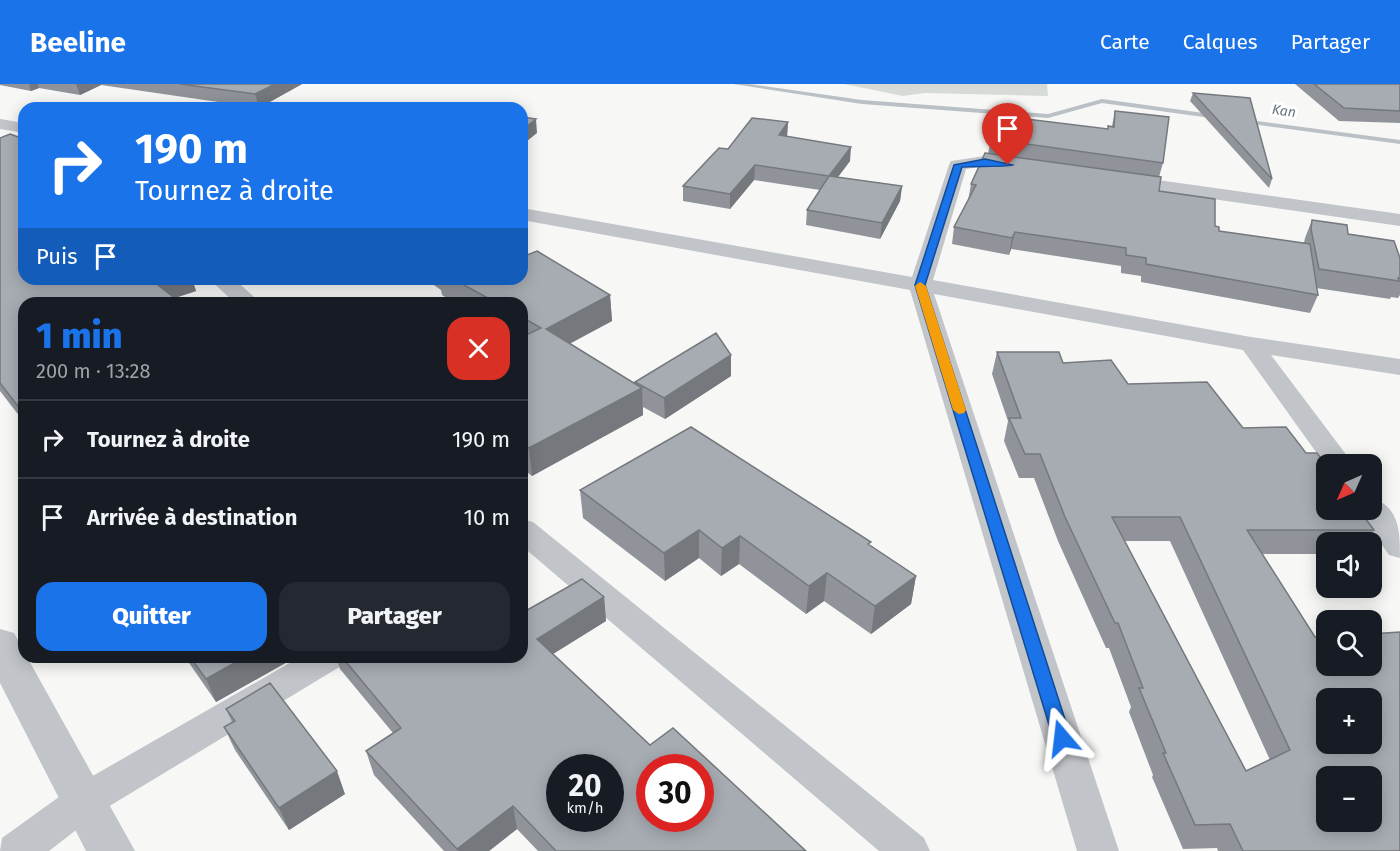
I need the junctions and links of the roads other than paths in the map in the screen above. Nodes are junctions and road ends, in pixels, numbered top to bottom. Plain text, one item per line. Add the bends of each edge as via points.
1 (0, 124) edge
2 (18, 127) edge
3 (1043, 170) edge
4 (1102, 178) edge
5 (528, 215) edge
6 (1400, 220) edge
7 (227, 285) edge
8 (920, 285) junction
9 (242, 297) edge
10 (1251, 345) junction
11 (1400, 367) edge
12 (1332, 454) edge
13 (1380, 520) edge
14 (528, 539) edge
15 (1400, 547) edge
16 (0, 644) edge
17 (320, 663) edge
18 (84, 801) junction
19 (17, 851) edge
20 (111, 851) edge
21 (909, 851) edge
22 (1098, 851) edge

1 - 2 street
3 - 8 street via 985,161 958,165
4 - 6 street
5 - 8 street
7 - 9 street
8 - 10 street
8 - 22 street
10 - 11 street
10 - 12 street
13 - 15 street
14 - 21 street
16 - 18 street
17 - 18 street
18 - 19 street
18 - 20 street

